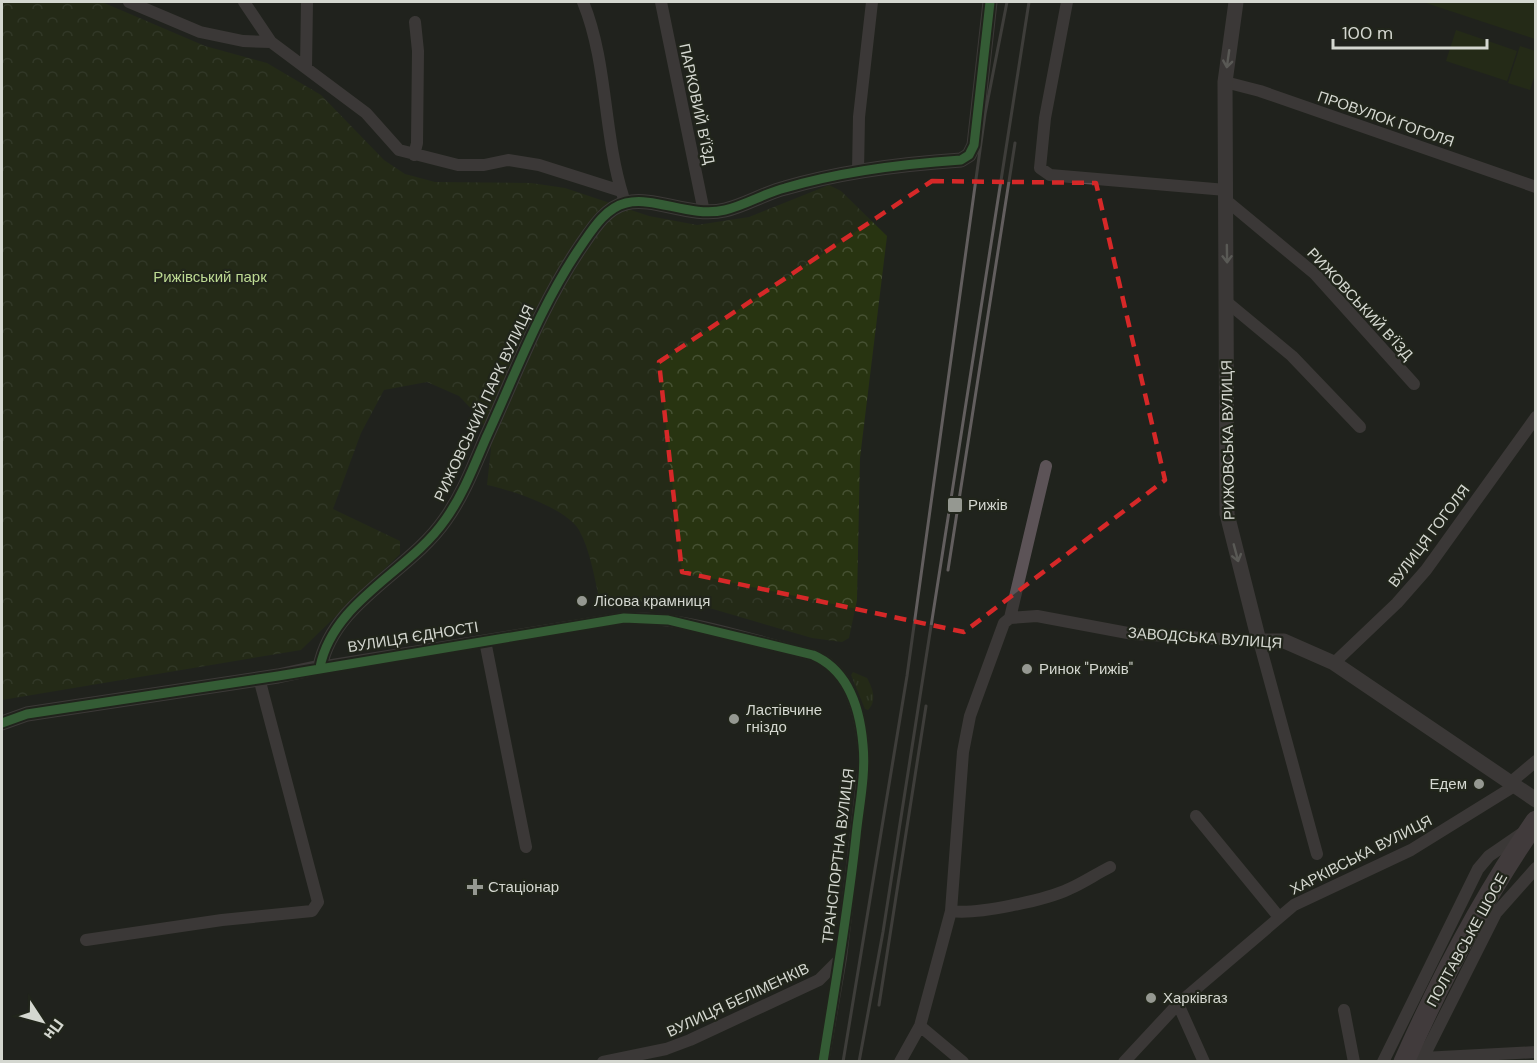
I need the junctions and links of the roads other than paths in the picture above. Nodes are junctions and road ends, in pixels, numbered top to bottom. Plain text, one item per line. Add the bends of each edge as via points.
1 (129, 2) edge
2 (244, 2) edge
3 (307, 2) edge
4 (583, 2) edge
5 (661, 2) edge
6 (872, 2) edge
7 (990, 2) edge
8 (1067, 2) edge
9 (1236, 2) edge
10 (415, 22) dead end
11 (271, 42) junction
12 (306, 68) junction
13 (1226, 82) junction
14 (414, 155) junction
15 (858, 171) junction
16 (1536, 187) edge
17 (1226, 195) junction
18 (623, 197) junction
19 (704, 212) junction
20 (1228, 303) junction
21 (1414, 384) dead end
22 (1536, 417) edge
23 (1360, 427) dead end
24 (1046, 466) dead end
25 (1010, 618) junction
26 (485, 641) junction
27 (1259, 641) junction
28 (828, 662) joint
29 (1334, 663) junction
30 (320, 667) junction
31 (259, 678) junction
32 (2, 723) edge
33 (1536, 761) edge
34 (1514, 783) junction
35 (1536, 800) edge
36 (1196, 816) dead end
37 (1534, 824) edge
38 (526, 847) dead end
39 (1317, 854) dead end
40 (1110, 867) dead end
41 (1536, 868) edge
42 (951, 911) junction
43 (1279, 917) junction
44 (86, 940) dead end
45 (841, 958) junction
46 (1178, 1004) junction
47 (1344, 1010) dead end
48 (920, 1026) junction
49 (1536, 1052) edge
50 (1416, 1060) edge
51 (603, 1062) edge
52 (823, 1062) edge
53 (900, 1062) edge
54 (963, 1062) edge
55 (1124, 1062) edge
56 (1204, 1062) edge
57 (1354, 1062) edge
58 (1383, 1062) edge

1 - 11 street via 200,32
2 - 11 street
3 - 12 street
4 - 18 street via 594,28
5 - 19 street, ПАРКОВИЙ В’ЇЗД
6 - 15 street via 859,117
7 - 15 street via 974,145 969,155 961,160
8 - 17 street via 1045,118 1040,168 1050,175
9 -> 13 street, РИЖОВСЬКА ВУЛИЦЯ
10 - 14 street via 418,51
11 - 12 street
12 - 14 street via 366,113 399,150
13 - 16 street, ПРОВУЛОК ГОГОЛЯ
13 - 17 street, РИЖОВСЬКА ВУЛИЦЯ
14 - 18 street via 458,165 508,160 539,165
15 - 19 street via 783,188 725,210
17 -> 20 street, РИЖОВСЬКА ВУЛИЦЯ
17 - 21 street, РИЖОВСЬКИЙ В’ЇЗД via 1315,274
18 - 19 street
18 - 30 street, РИЖОВСЬКИЙ ПАРК ВУЛИЦЯ via 601,219 552,291 468,479 445,520 420,550 331,635
20 - 23 street via 1292,356
20 -> 27 street, РИЖОВСЬКА ВУЛИЦЯ via 1227,514
22 - 29 street, ВУЛИЦЯ ГОГОЛЯ via 1426,570
24 - 25 street
25 - 27 street, ЗАВОДСЬКА ВУЛИЦЯ via 1037,616 1133,634
25 - 42 street via 1004,623 970,716 963,752
26 - 28 street, ВУЛИЦЯ ЄДНОСТІ via 645,617 685,623
26 - 30 street, ВУЛИЦЯ ЄДНОСТІ
26 - 38 street, ВУЛИЦЯ ЄДНОСТІ
27 - 29 street, ЗАВОДСЬКА ВУЛИЦЯ via 1284,641
27 - 39 street, РИЖОВСЬКА ВУЛИЦЯ
28 - 45 street, ТРАНСПОРТНА ВУЛИЦЯ via 843,678 852,696 864,764
29 - 34 street, ЗАВОДСЬКА ВУЛИЦЯ
30 - 31 street, ВУЛИЦЯ ЄДНОСТІ
31 - 32 street, ВУЛИЦЯ ЄДНОСТІ via 27,714
31 - 44 street via 318,902 316,908
33 - 34 street, ХАРКІВСЬКА ВУЛИЦЯ
34 - 35 street, ЗАВОДСЬКА ВУЛИЦЯ
34 - 43 street, ХАРКІВСЬКА ВУЛИЦЯ via 1411,850 1325,889
36 - 43 street
37 - 50 highway, ПОЛТАВСЬКЕ ШОСЕ via 1445,974
37 - 58 street via 1489,856 1478,869
40 - 42 street via 1055,894 982,911
41 - 50 street via 1496,913
42 - 48 street
43 - 46 street, ХАРКІВСЬКА ВУЛИЦЯ
45 - 51 street, ВУЛИЦЯ БЕЛІМЕНКІВ via 819,980 690,1040
45 - 52 street, ТРАНСПОРТНА ВУЛИЦЯ
46 - 55 street, ХАРКІВСЬКА ВУЛИЦЯ
46 - 56 street
47 - 57 street
48 - 53 street
48 - 54 street
49 - 50 street

